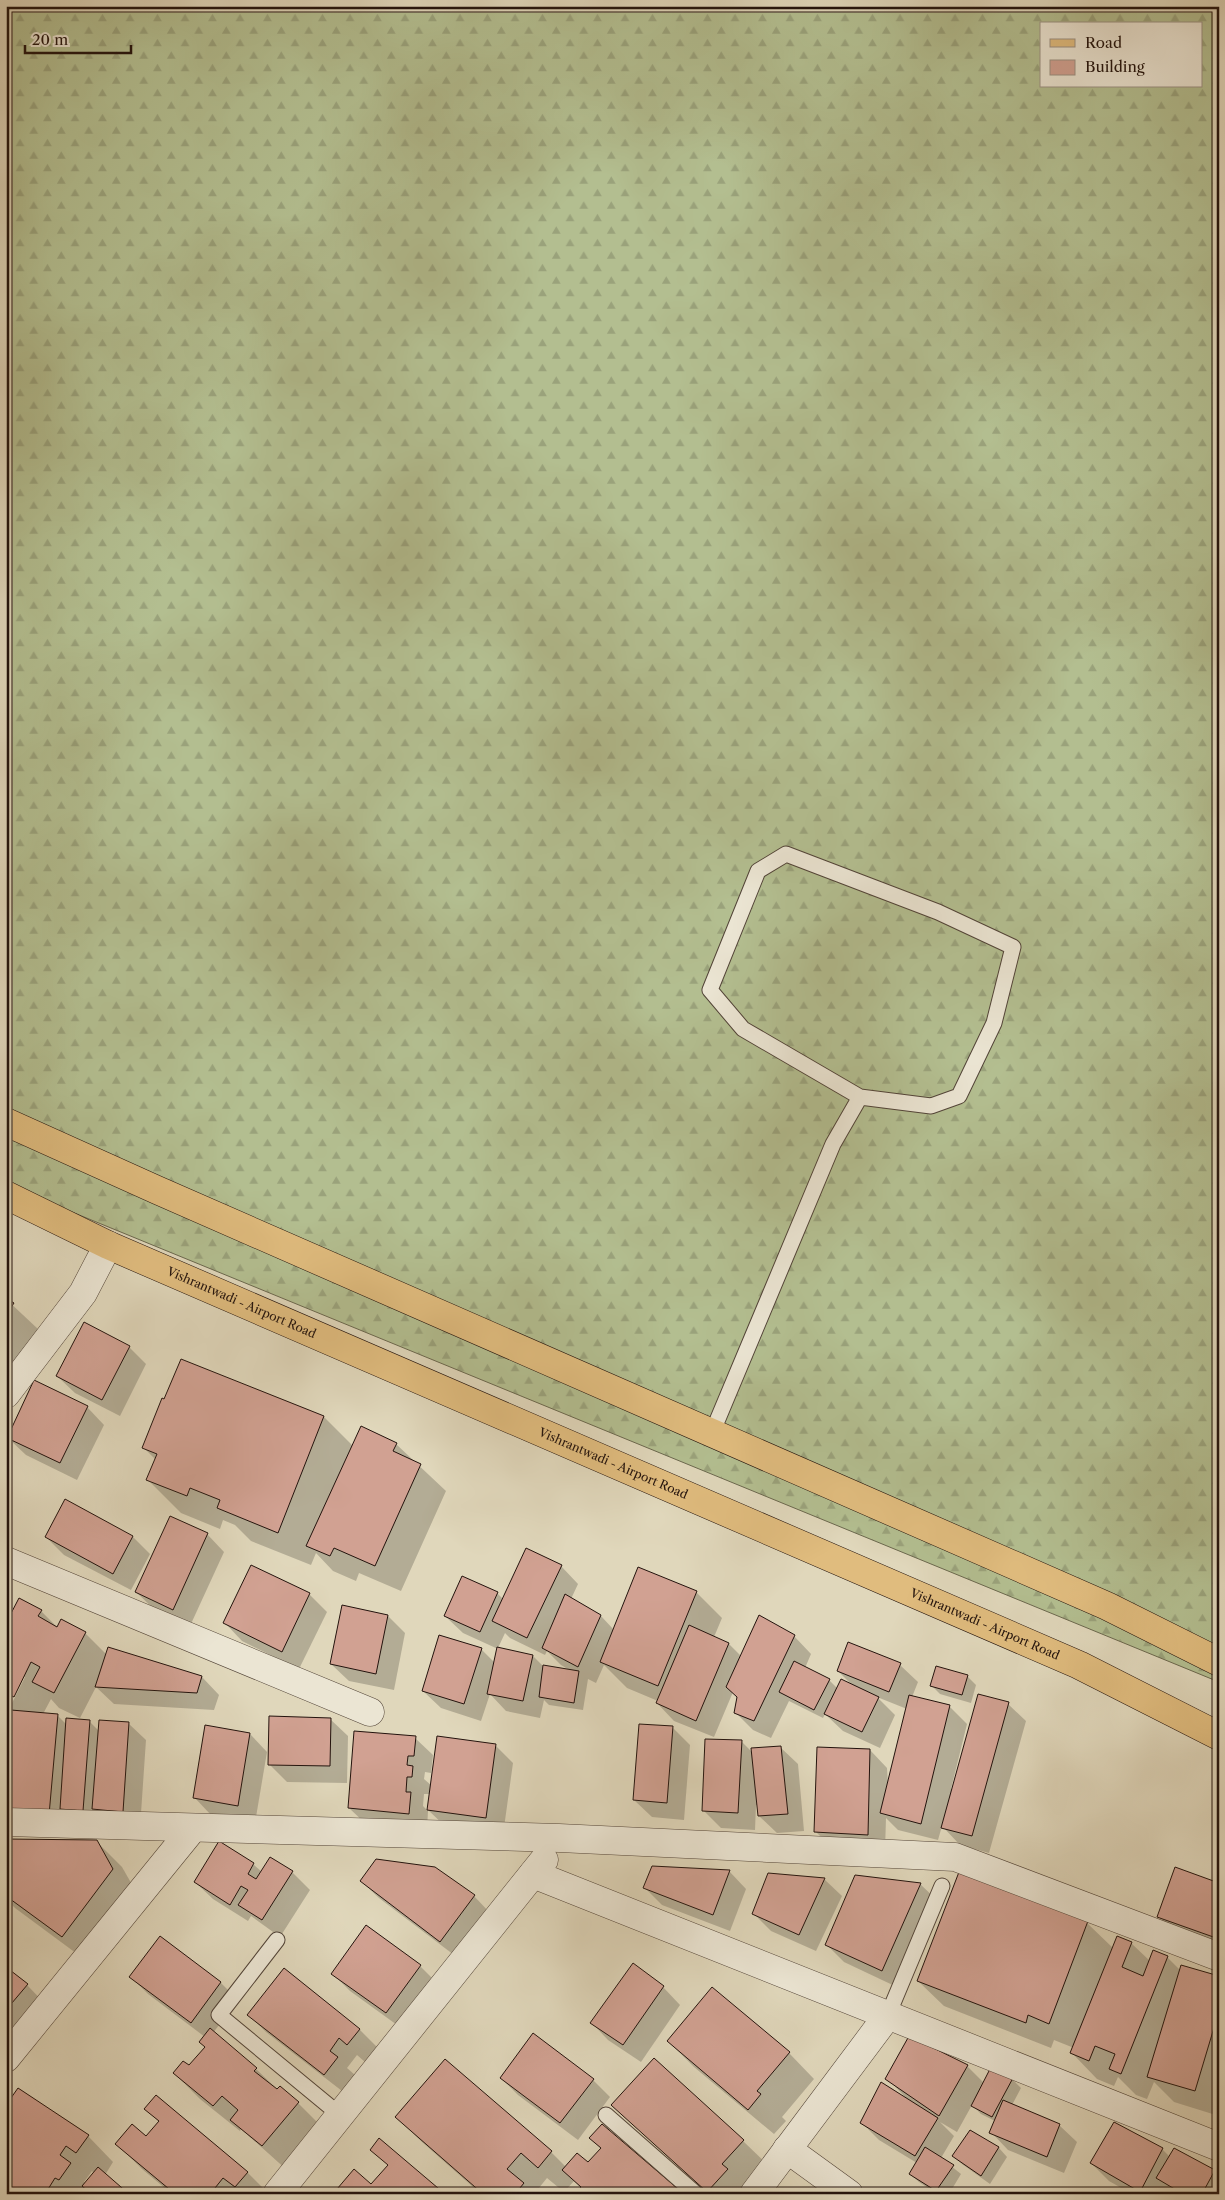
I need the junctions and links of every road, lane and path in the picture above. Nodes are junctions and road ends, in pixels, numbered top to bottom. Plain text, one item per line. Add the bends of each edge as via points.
1 (860, 1097) junction
2 (6, 1122) edge
3 (6, 1195) edge
4 (108, 1245) junction
5 (6, 1394) edge
6 (712, 1433) junction
7 (6, 1561) edge
8 (1219, 1662) edge
9 (370, 1712) dead end
10 (1219, 1736) edge
11 (6, 1822) edge
12 (193, 1828) junction
13 (559, 1838) junction
14 (533, 1874) junction
15 (942, 1886) dead end
16 (277, 1940) dead end
17 (1219, 1958) edge
18 (888, 2015) junction
19 (6, 2058) edge
20 (340, 2115) junction
21 (606, 2115) dead end
22 (1219, 2147) edge
23 (787, 2149) junction
24 (277, 2194) edge
25 (696, 2194) edge
26 (754, 2194) edge
27 (849, 2194) edge

1 - 1 lane via 931,1106 959,1096 994,1023 1013,947 938,912 786,854 758,871 710,990 743,1029
1 - 6 lane via 833,1144
2 - 6 main road
3 - 4 main road, Vishrantwadi - Airport Road
4 - 5 street via 82,1292
4 - 10 main road, Vishrantwadi - Airport Road via 1079,1666
6 - 8 main road via 1107,1606
7 - 9 street
11 - 12 street
12 - 13 street
12 - 19 street
13 - 14 street
13 - 17 street via 955,1857
14 - 18 street
14 - 20 street
15 - 18 lane
16 - 20 lane via 219,2015
18 - 22 street
18 - 23 street
20 - 24 street
21 - 25 lane
23 - 26 street
23 - 27 street

